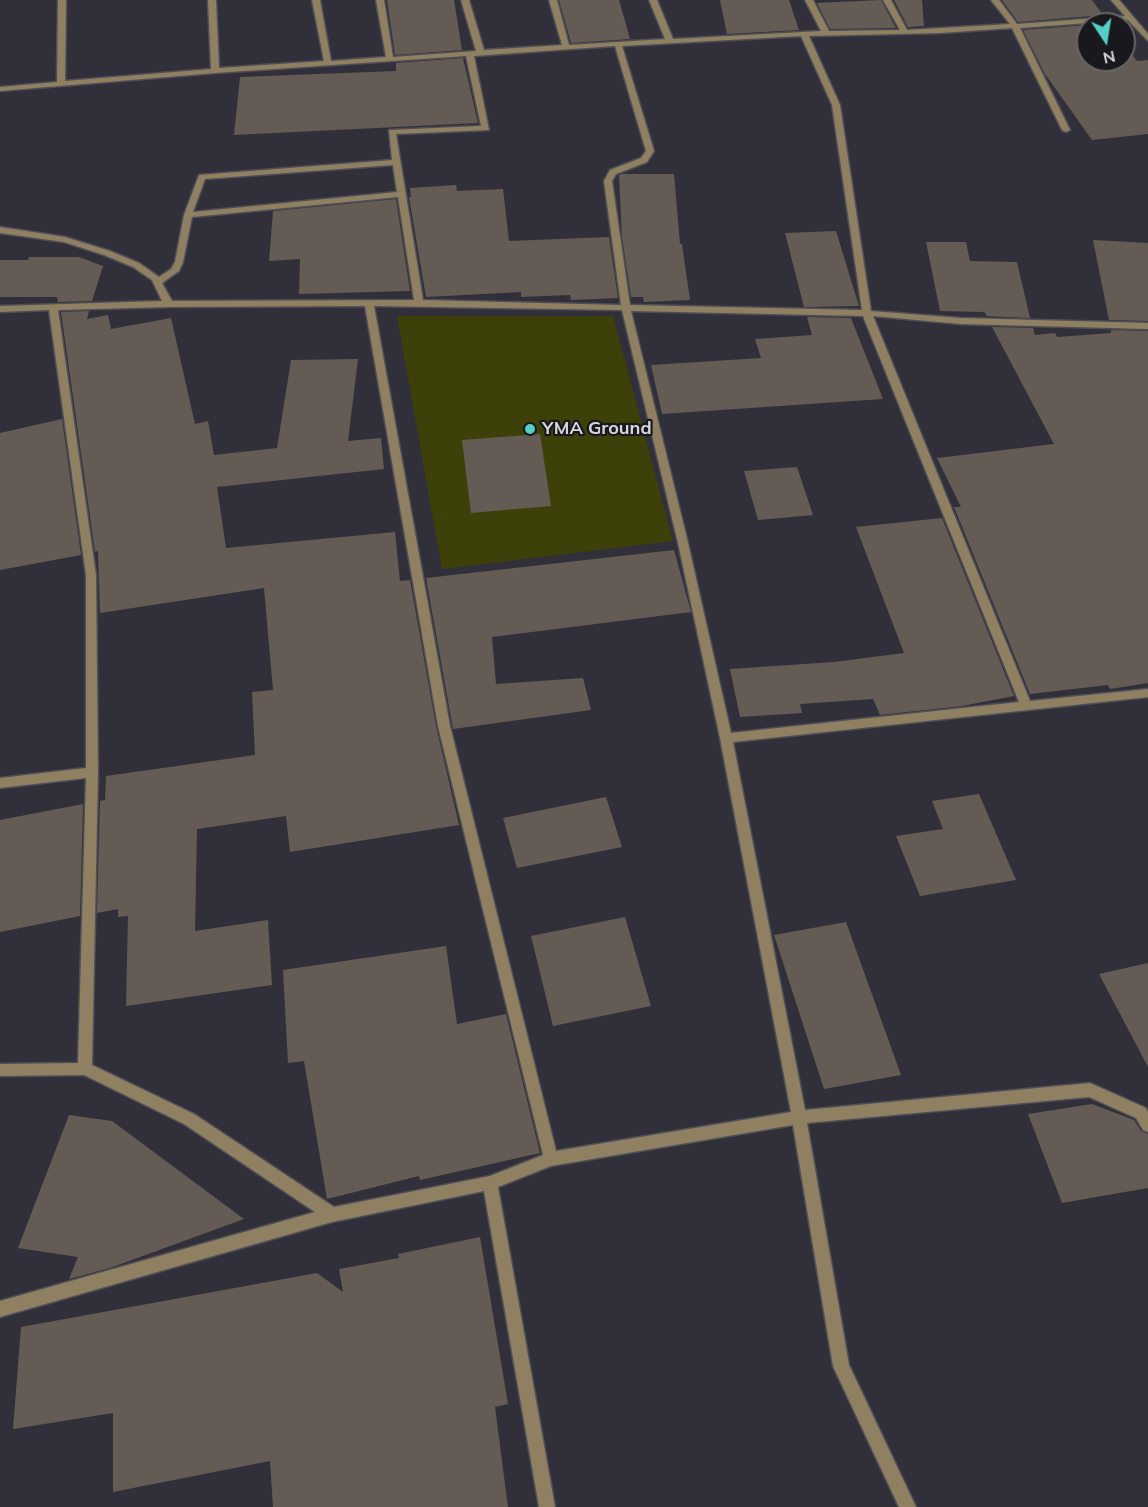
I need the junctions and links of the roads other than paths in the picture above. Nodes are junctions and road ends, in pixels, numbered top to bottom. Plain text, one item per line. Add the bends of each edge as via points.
1 (62, 0) edge
2 (212, 0) edge
3 (316, 0) edge
4 (380, 0) edge
5 (465, 0) edge
6 (553, 0) edge
7 (652, 0) edge
8 (809, 0) edge
9 (887, 0) edge
10 (995, 0) edge
11 (1115, 0) edge
12 (1126, 12) edge
13 (1076, 22) edge
14 (1136, 24) edge
15 (1015, 26) junction
16 (904, 31) junction
17 (826, 33) junction
18 (804, 34) junction
19 (1148, 39) edge
20 (670, 41) junction
21 (618, 44) junction
22 (566, 47) junction
23 (481, 54) junction
24 (470, 55) junction
25 (390, 59) junction
26 (328, 63) junction
27 (215, 71) junction
28 (61, 83) junction
29 (0, 89) edge
30 (1066, 130) dead end
31 (397, 162) junction
32 (402, 194) junction
33 (188, 215) junction
34 (0, 230) edge
35 (157, 282) junction
36 (369, 303) junction
37 (419, 303) junction
38 (168, 304) junction
39 (52, 308) junction
40 (626, 308) junction
41 (0, 309) edge
42 (867, 313) junction
43 (1148, 326) edge
44 (1148, 693) edge
45 (1026, 706) junction
46 (726, 738) junction
47 (92, 772) junction
48 (0, 783) edge
49 (85, 1069) junction
50 (0, 1070) edge
51 (1146, 1116) edge
52 (799, 1117) junction
53 (551, 1159) junction
54 (490, 1183) junction
55 (332, 1215) junction
56 (0, 1309) edge
57 (547, 1507) edge
58 (908, 1507) edge

1 - 28 street
2 - 27 street
3 - 26 street
4 - 25 street
5 - 23 street
6 - 22 street
7 - 20 street
8 - 17 street
9 - 16 street
10 - 15 street
11 - 12 street
13 - 15 street
14 - 19 street
15 - 16 street
15 - 30 street
16 - 17 street
17 - 18 street
18 - 20 street
18 - 42 street via 837,105
20 - 21 street
21 - 22 street
21 - 40 street via 650,151 645,160 613,172 608,181
22 - 23 street
23 - 24 street
24 - 25 street
24 - 31 street via 486,128 392,132
25 - 26 street
26 - 27 street
27 - 28 street
28 - 29 street
31 - 32 street
31 - 33 street via 202,177
32 - 33 street
32 - 37 street
33 - 35 street via 175,271
34 - 35 street via 65,240 107,253 136,265
35 - 38 street
36 - 37 street
36 - 38 street
36 - 53 street via 444,726
37 - 40 street
38 - 39 street
39 - 41 street
39 - 47 street via 91,575
40 - 42 street
40 - 46 street
42 - 43 street via 961,321
42 - 45 street
44 - 45 street
45 - 46 street
46 - 52 street
47 - 48 street
47 - 49 street
49 - 50 street
49 - 55 street via 189,1119
51 - 52 street via 1090,1090
52 - 53 street
52 - 58 street via 841,1366
53 - 54 street
54 - 55 street
54 - 57 street
55 - 56 street

